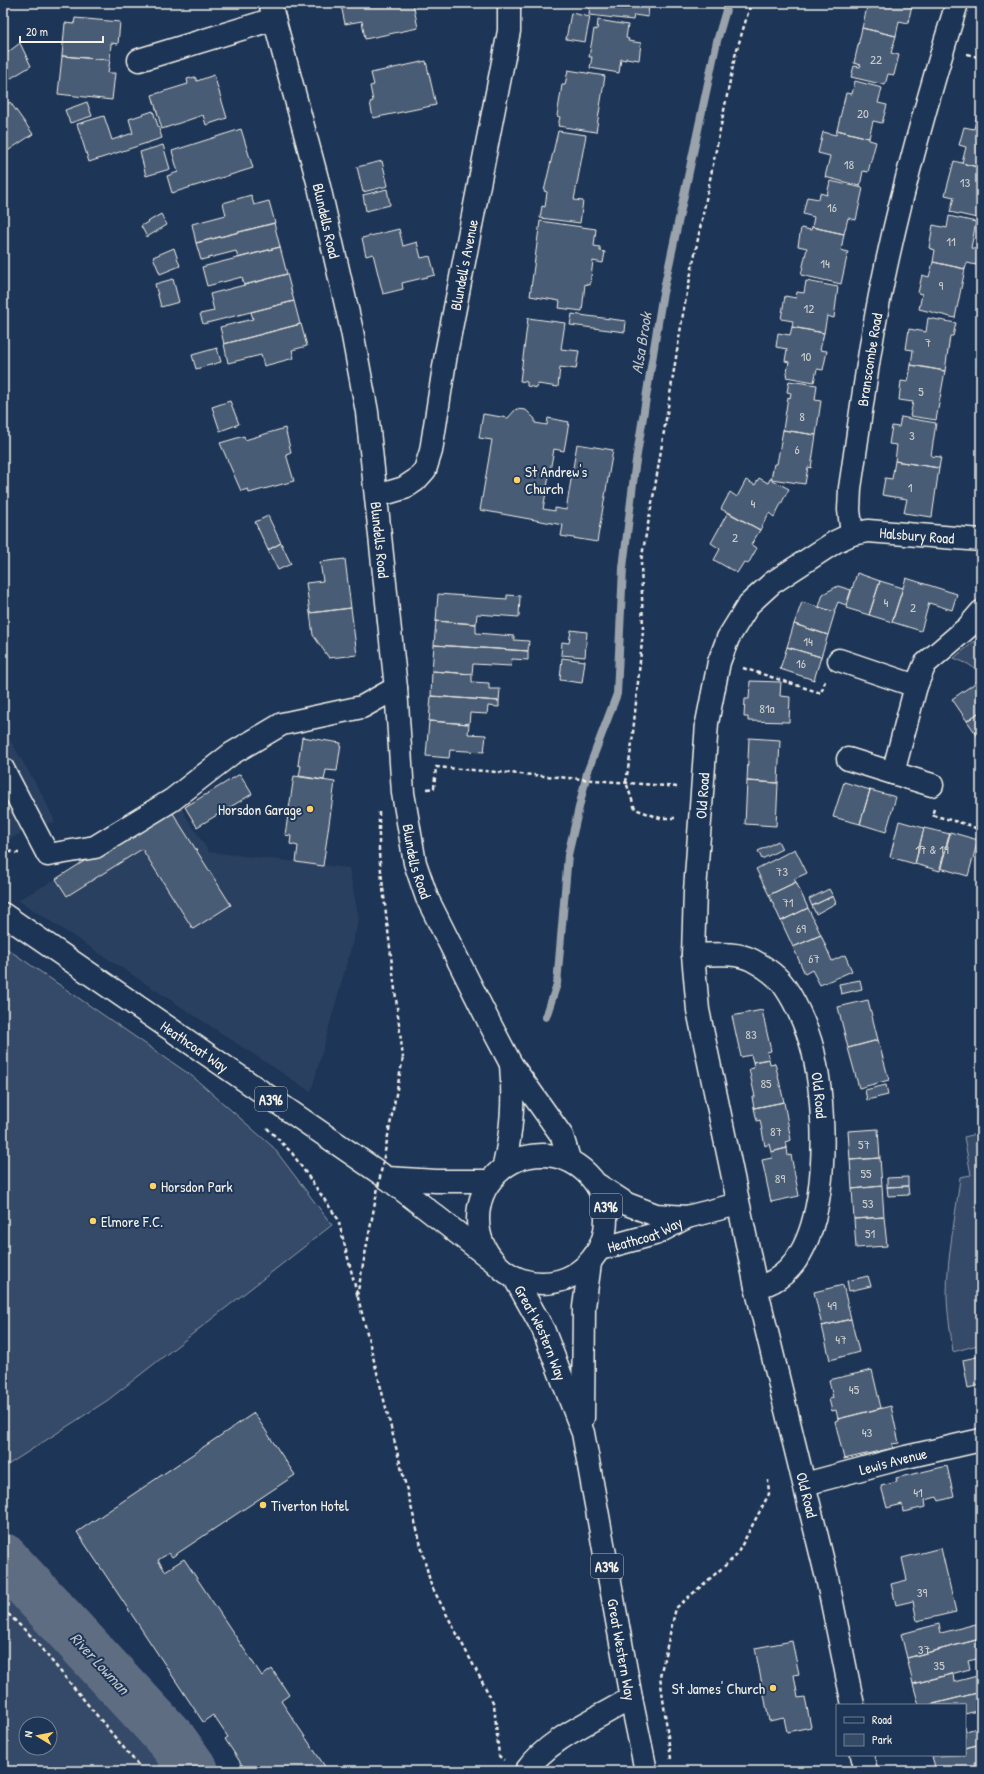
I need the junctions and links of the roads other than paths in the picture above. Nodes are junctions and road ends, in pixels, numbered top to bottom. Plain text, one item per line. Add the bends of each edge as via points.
1 (509, 3) edge
2 (957, 3) edge
3 (272, 11) edge
4 (139, 60) dead end
5 (376, 496) junction
6 (852, 534) junction
7 (981, 540) edge
8 (981, 612) edge
9 (838, 660) road end
10 (916, 686) junction
11 (396, 688) junction
12 (848, 759) dead end
13 (3, 769) edge
14 (893, 773) junction
15 (932, 784) road end
16 (3, 914) edge
17 (693, 955) junction
18 (511, 1064) junction
19 (569, 1159) junction
20 (497, 1174) junction
21 (387, 1178) junction
22 (598, 1185) junction
23 (738, 1204) junction
24 (688, 1217) junction
25 (595, 1256) junction
26 (492, 1260) junction
27 (514, 1277) junction
28 (756, 1287) junction
29 (582, 1433) junction
30 (981, 1440) edge
31 (805, 1484) junction
32 (631, 1698) junction
33 (852, 1704) edge
34 (862, 1756) edge
35 (526, 1771) edge
36 (646, 1771) edge
37 (866, 1771) edge

1 - 5 street, Blundell's Avenue via 509,31 463,261 431,451 425,470 416,480 404,488
2 - 6 street, Branscombe Road via 929,97 894,232 877,311 850,488
3 - 4 street
3 - 5 street, Blundells Road via 318,182 352,331 367,412
5 - 11 street, Blundells Road
6 - 7 street, Halsbury Road via 868,531
6 - 17 street, Old Road via 807,558 772,583 749,604 728,638 719,662 707,723
8 - 10 street via 925,664
9 - 10 street
10 - 14 street
11 - 13 street via 362,706 282,724 231,754 172,800 95,847 48,855
11 - 18 street, Blundells Road via 403,793 415,864 427,898
12 - 14 street
14 - 15 street
16 - 21 street, Heathcoat Way / A396
17 - 23 street, Old Road via 698,1010
17 - 28 street, Old Road via 736,955 752,960 768,971 785,986 803,1022 815,1058 823,1117 824,1148 822,1183 814,1217 804,1244 793,1262 777,1279
18 - 19 street, Blundells Road via 562,1136
18 - 20 street, Blundells Road via 514,1099 511,1134
19 - 20 street, A396 via 547,1154 524,1156
19 - 22 street, A396 via 590,1174
20 - 21 street, Heathcoat Way / A396 via 436,1182
20 - 26 street, A396 via 480,1200 477,1221 482,1242
21 - 26 street, Heathcoat Way / A396
22 - 24 street, Heathcoat Way via 627,1204 656,1215
22 - 25 street, A396 via 606,1205 607,1228
23 - 24 street, Heathcoat Way
23 - 28 street, Old Road
24 - 25 street, Heathcoat Way via 656,1234
25 - 27 street, A396 via 573,1276 554,1282 534,1283
25 - 29 street, Great Western Way / A396 via 584,1307
26 - 27 street, A396
27 - 29 street, Great Western Way / A396 via 543,1329
28 - 31 street, Old Road
29 - 32 street, Great Western Way / A396
30 - 31 street, Lewis Avenue
31 - 33 street, Old Road
32 - 35 street via 565,1736 536,1757
32 - 36 street, Great Western Way / A396
34 - 37 street

